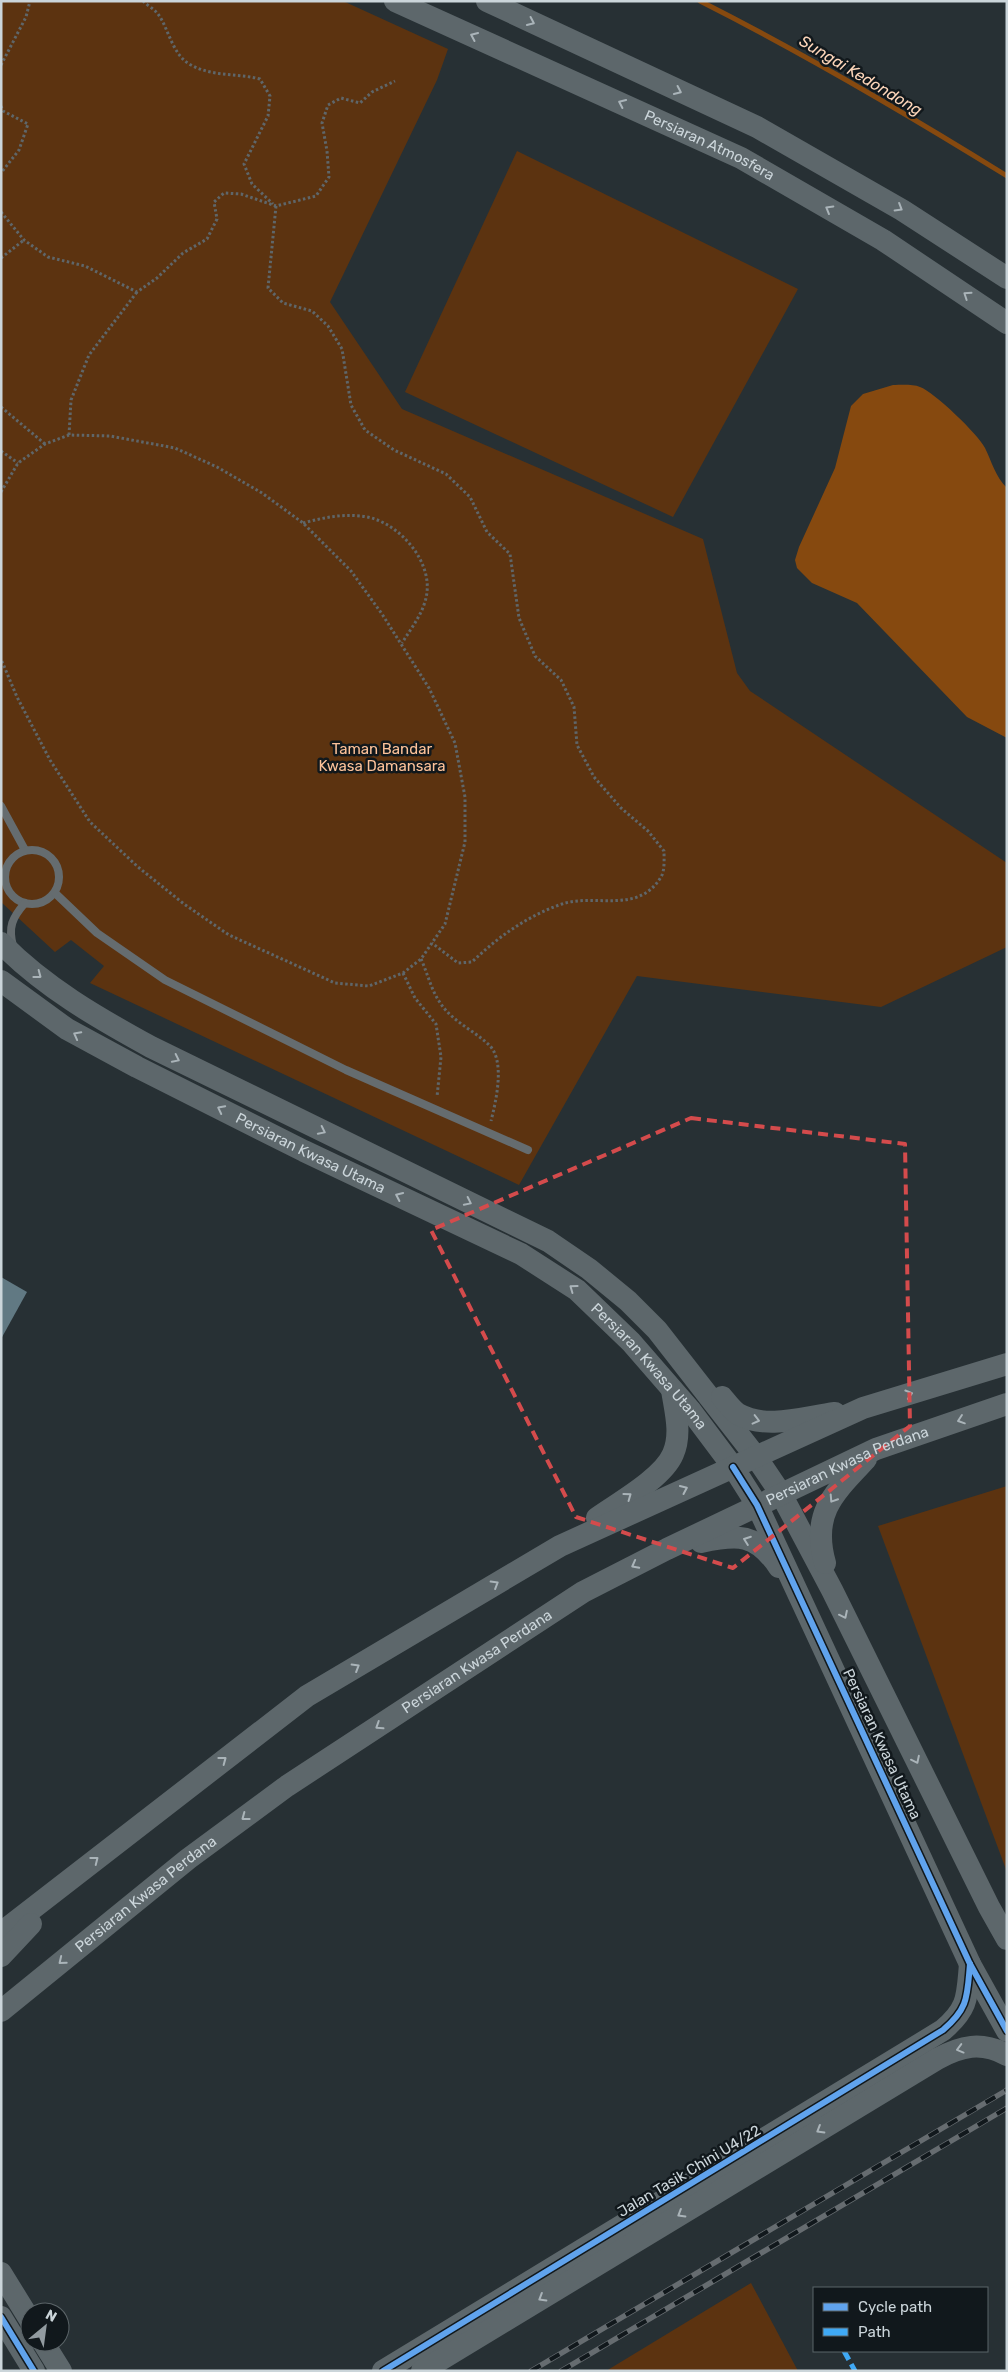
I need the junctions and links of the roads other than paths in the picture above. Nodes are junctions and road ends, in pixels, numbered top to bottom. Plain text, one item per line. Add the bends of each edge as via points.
1 (395, 1) edge
2 (487, 1) edge
3 (1007, 278) edge
4 (1007, 323) edge
5 (1, 806) edge
6 (25, 850) junction
7 (5, 870) junction
8 (1, 877) edge
9 (55, 893) junction
10 (25, 903) junction
11 (1, 943) edge
12 (17, 959) junction
13 (1, 981) edge
14 (528, 1150) dead end
15 (657, 1330) junction
16 (1007, 1364) edge
17 (671, 1388) junction
18 (1007, 1404) edge
19 (863, 1408) junction
20 (876, 1449) junction
21 (756, 1456) junction
22 (734, 1467) junction
23 (781, 1494) junction
24 (757, 1505) junction
25 (560, 1546) junction
26 (667, 1549) junction
27 (832, 1590) junction
28 (802, 1601) junction
29 (66, 1882) junction
30 (989, 1907) junction
31 (1007, 1924) edge
32 (1, 1933) edge
33 (1007, 1939) edge
34 (1, 1956) edge
35 (970, 1964) junction
36 (1, 2011) edge
37 (1007, 2031) edge
38 (1007, 2055) edge
39 (1, 2273) edge
40 (20, 2304) edge
41 (1, 2316) edge
42 (50, 2352) edge
43 (34, 2371) edge
44 (61, 2371) edge
45 (383, 2371) edge
46 (422, 2371) edge

4 -> 1 main road, Persiaran Atmosfera via 883,240 741,158
2 -> 3 main road via 757,127 902,210
5 - 6 lane
6 - 7 lane via 9,861
6 - 9 lane via 41,851 55,861 60,877
7 - 8 lane
7 - 10 lane via 7,888 12,896
9 - 10 lane via 39,904
9 - 14 lane via 97,933 165,980 346,1070
10 - 12 lane via 13,917 10,932
11 - 12 main road, Persiaran Kwasa Utama
12 -> 15 main road, Persiaran Kwasa Utama via 92,1015 151,1047 548,1242 589,1269
17 -> 13 main road, Persiaran Kwasa Utama via 631,1342 577,1290 521,1254 136,1067 67,1029
15 -> 19 main road via 737,1413 753,1420 769,1423
15 - 21 main road, Persiaran Kwasa Utama
19 -> 16 main road
17 - 22 main road, Persiaran Kwasa Utama
25 -> 17 main road via 660,1472 673,1455 677,1418
18 -> 20 main road, Persiaran Kwasa Perdana
19 - 21 main road
20 - 23 main road, Persiaran Kwasa Perdana
20 -> 27 main road via 843,1484 827,1508 820,1528 820,1544
21 - 22 main road
21 - 23 main road, Persiaran Kwasa Utama
22 - 24 main road, Persiaran Kwasa Utama
25 -> 22 main road
23 - 24 main road, Persiaran Kwasa Perdana
23 - 27 main road, Persiaran Kwasa Utama
24 - 26 main road, Persiaran Kwasa Perdana
24 - 28 main road, Persiaran Kwasa Utama
29 -> 25 main road via 307,1696
28 -> 26 main road via 768,1551 746,1539 730,1536
26 -> 36 main road, Persiaran Kwasa Perdana via 583,1592 287,1786 188,1859
27 -> 30 main road, Persiaran Kwasa Utama
28 - 35 main road, Persiaran Kwasa Utama
29 - 32 main road
29 - 34 main road
30 - 31 main road
30 - 33 main road, Persiaran Kwasa Utama
35 - 37 main road, Persiaran Kwasa Utama
35 - 45 main road, Jalan Tasik Chini U4/22 via 967,1998 958,2017 943,2030
38 -> 46 main road via 997,2049 977,2045 956,2049 937,2059
39 - 40 main road
41 - 43 main road
42 - 44 main road

